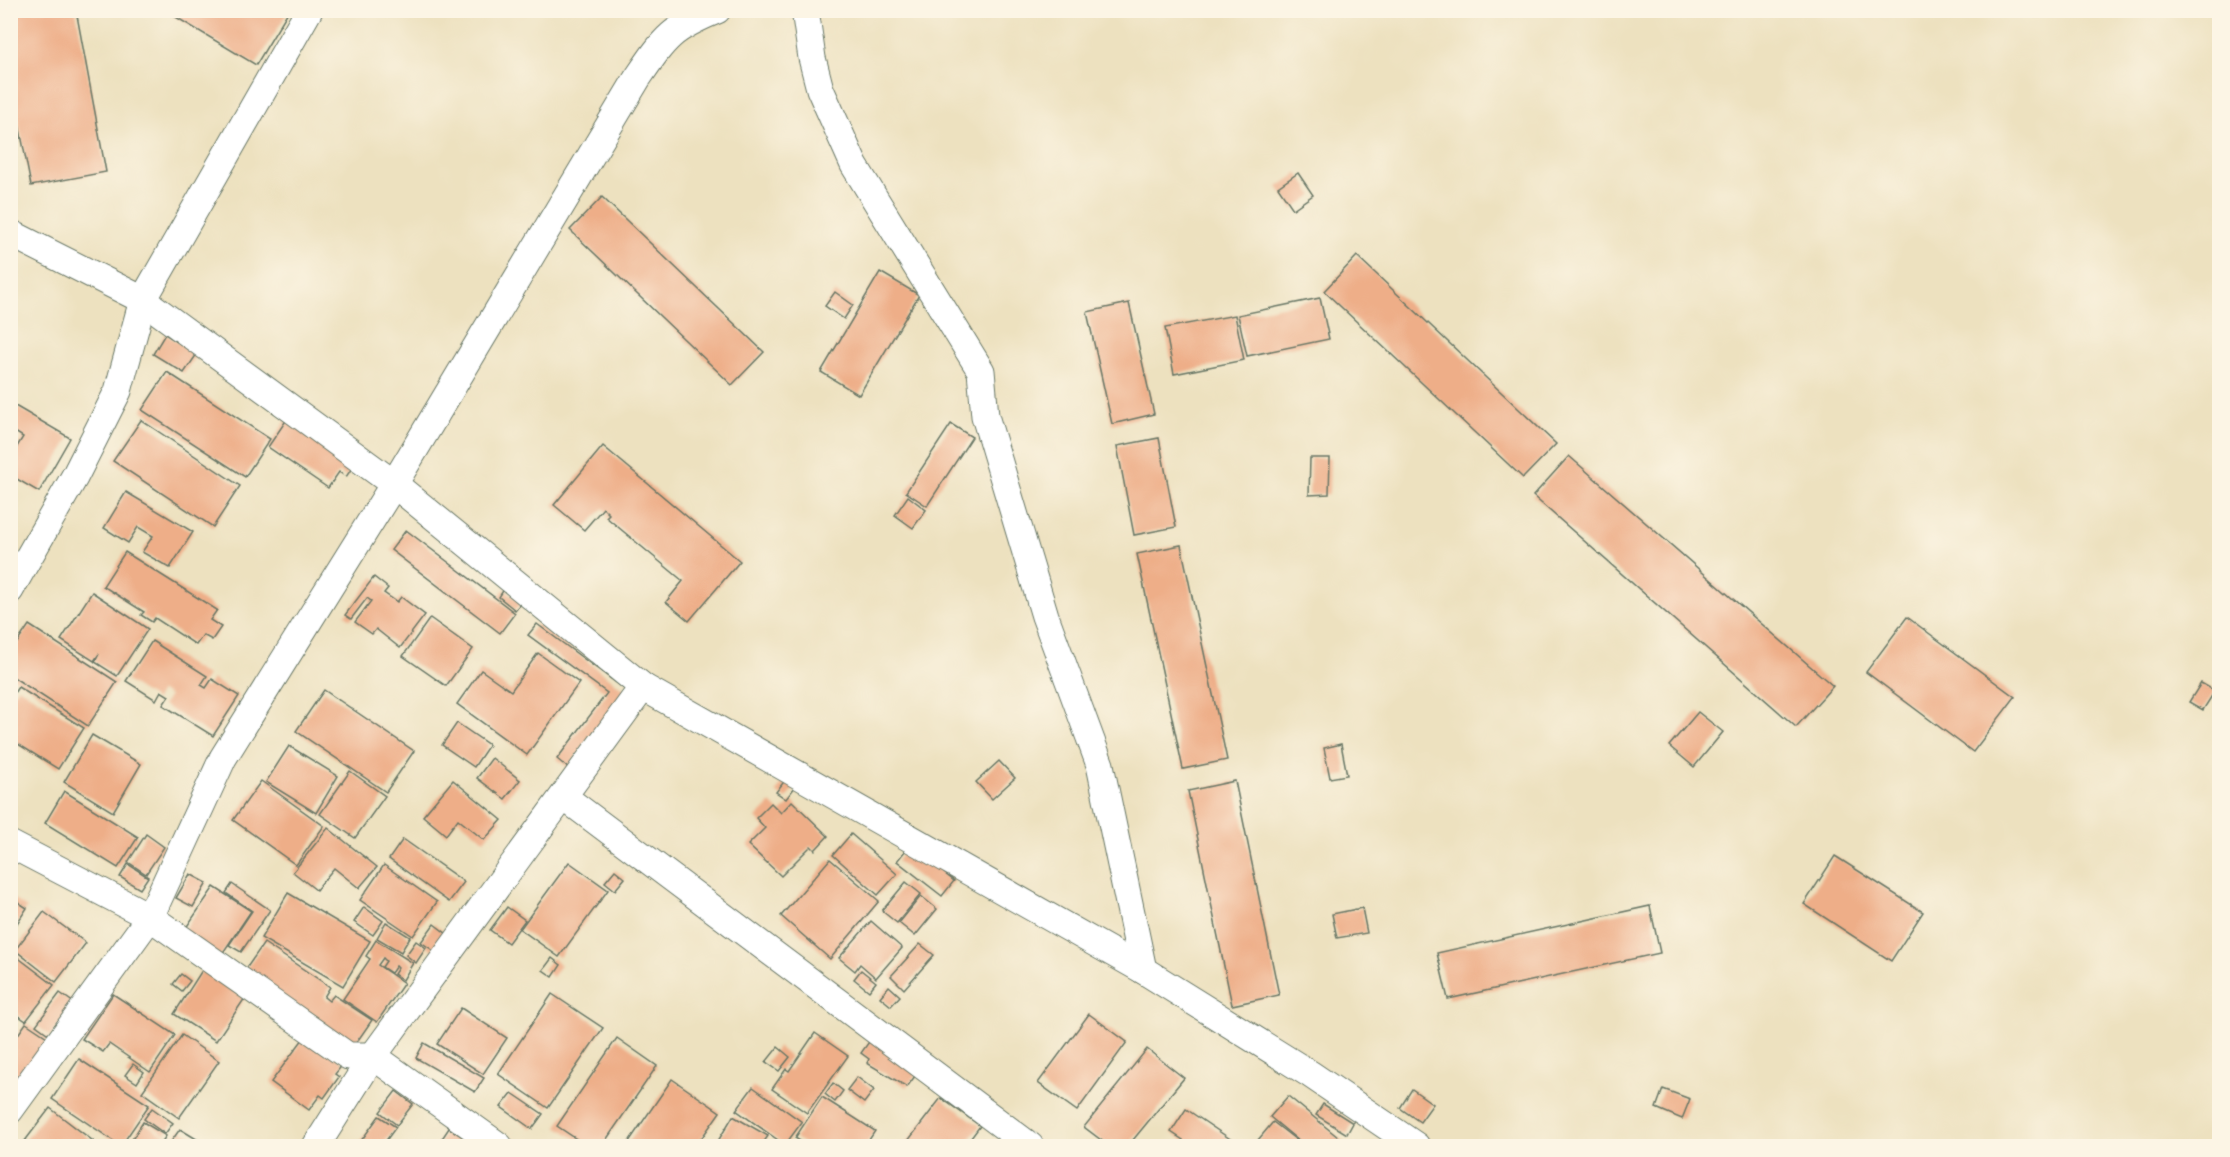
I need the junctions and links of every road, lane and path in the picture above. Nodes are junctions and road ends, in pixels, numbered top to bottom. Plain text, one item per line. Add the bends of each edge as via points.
1 (309, 10) edge
2 (717, 10) edge
3 (806, 10) edge
4 (10, 233) edge
5 (143, 300) junction
6 (394, 484) junction
7 (10, 590) edge
8 (643, 687) junction
9 (564, 796) junction
10 (10, 844) edge
11 (150, 917) junction
12 (1143, 970) junction
13 (374, 1056) junction
14 (10, 1110) edge
15 (316, 1146) edge
16 (500, 1146) edge
17 (1030, 1146) edge
18 (1416, 1146) edge

1 - 5 street
2 - 6 street via 683,24 661,43
3 - 12 street via 820,89 854,165 981,371 985,416 1039,593 1100,765
4 - 5 street
5 - 6 street
5 - 7 street via 118,391
6 - 8 street
6 - 11 street via 223,758
8 - 9 street
8 - 12 street
9 - 13 street
9 - 17 street
10 - 11 street
11 - 13 street via 348,1056
11 - 14 street
12 - 18 street via 1310,1074
13 - 15 street
13 - 16 street

